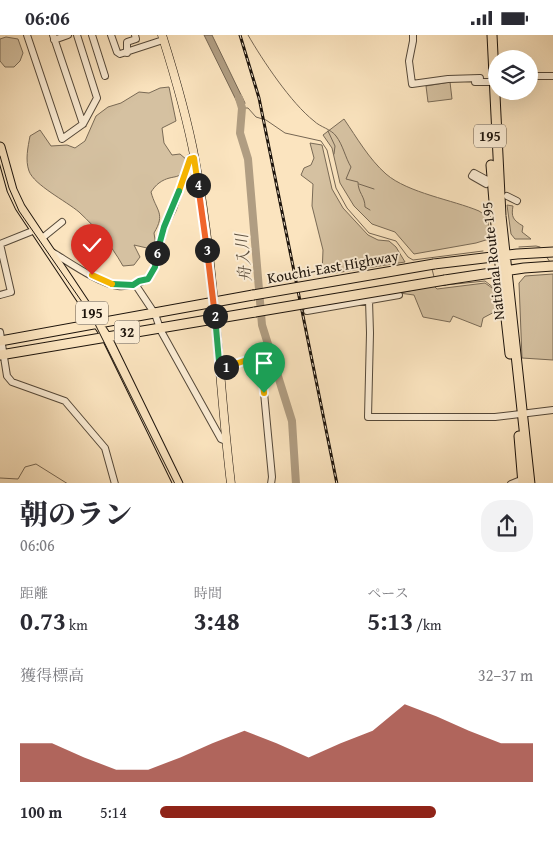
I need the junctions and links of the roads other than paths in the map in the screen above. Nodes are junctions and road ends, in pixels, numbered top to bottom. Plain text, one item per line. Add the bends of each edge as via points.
1 (28, 35) edge
2 (68, 35) edge
3 (77, 35) edge
4 (92, 35) edge
5 (111, 35) edge
6 (135, 35) edge
7 (413, 35) edge
8 (486, 35) edge
9 (492, 35) edge
10 (53, 37) edge
11 (162, 38) edge
12 (491, 50) edge
13 (127, 53) junction
14 (488, 66) edge
15 (105, 75) dead end
16 (538, 76) edge
17 (553, 76) edge
18 (488, 81) edge
19 (489, 100) edge
20 (491, 100) edge
21 (83, 124) junction
22 (0, 147) edge
23 (194, 158) junction
24 (507, 196) dead end
25 (517, 201) dead end
26 (62, 222) dead end
27 (35, 230) junction
28 (41, 239) junction
29 (50, 251) junction
30 (553, 252) edge
31 (502, 255) junction
32 (553, 266) edge
33 (504, 271) junction
34 (135, 284) junction
35 (0, 295) edge
36 (399, 295) dead end
37 (369, 300) junction
38 (214, 303) junction
39 (307, 311) dead end
40 (154, 314) junction
41 (216, 318) junction
42 (99, 323) junction
43 (159, 327) junction
44 (106, 336) junction
45 (0, 338) edge
46 (2, 354) edge
47 (220, 373) junction
48 (519, 410) junction
49 (553, 410) edge
50 (226, 441) junction
51 (526, 481) edge
52 (115, 483) edge
53 (178, 483) edge
54 (231, 483) edge
55 (271, 483) edge
56 (511, 483) edge

1 - 21 street via 62,139
2 - 10 street
3 - 21 street via 97,98
4 - 15 street
5 - 13 street via 117,52
6 - 13 street via 136,39 128,42
7 - 18 street via 409,61 412,84 448,79
8 - 14 highway, National Route 195 / 195
9 - 12 highway, National Route 195 / 195
10 - 21 street
11 - 13 street
11 - 23 main road via 178,88
16 - 17 street
19 - 31 highway, National Route 195 / 195 via 489,182
20 - 31 highway, National Route 195 / 195
22 - 27 highway, 195 via 12,190
23 - 34 street via 190,159 164,227 155,267 148,279
23 - 38 main road
24 - 25 street
26 - 28 street
27 - 28 highway, 195
27 - 35 street via 0,243 11,292
28 - 29 highway, 195
29 - 34 street via 77,269 114,284
29 - 42 highway, 195
30 - 31 highway, Kouchi-East Highway / 32
31 - 33 highway, National Route 195 / 195
31 - 38 highway, Kouchi-East Highway / 32, bridge
32 - 33 highway, Kouchi-East Highway / 32
33 - 41 highway, Kouchi-East Highway / 32, bridge
33 - 48 highway, National Route 195 / 195
34 - 40 street
36 - 37 street
37 - 39 street
37 - 48 street via 368,417 495,417
38 - 40 highway, Kouchi-East Highway / 32
38 - 41 main road
40 - 42 highway, Kouchi-East Highway / 32
40 - 43 street
41 - 43 highway, Kouchi-East Highway / 32
41 - 47 main road
42 - 44 highway, 195
42 - 45 highway, Kouchi-East Highway / 32
43 - 44 highway, Kouchi-East Highway / 32
43 - 50 street via 220,439
44 - 46 highway, Kouchi-East Highway / 32
44 - 53 highway, 195
45 - 46 street
46 - 52 street via 7,377 12,382 65,401 94,433 105,448
47 - 50 main road
47 - 55 street via 224,368 253,358 263,382
48 - 49 street
48 - 51 highway, National Route 195 / 195
50 - 54 main road
51 - 56 street

